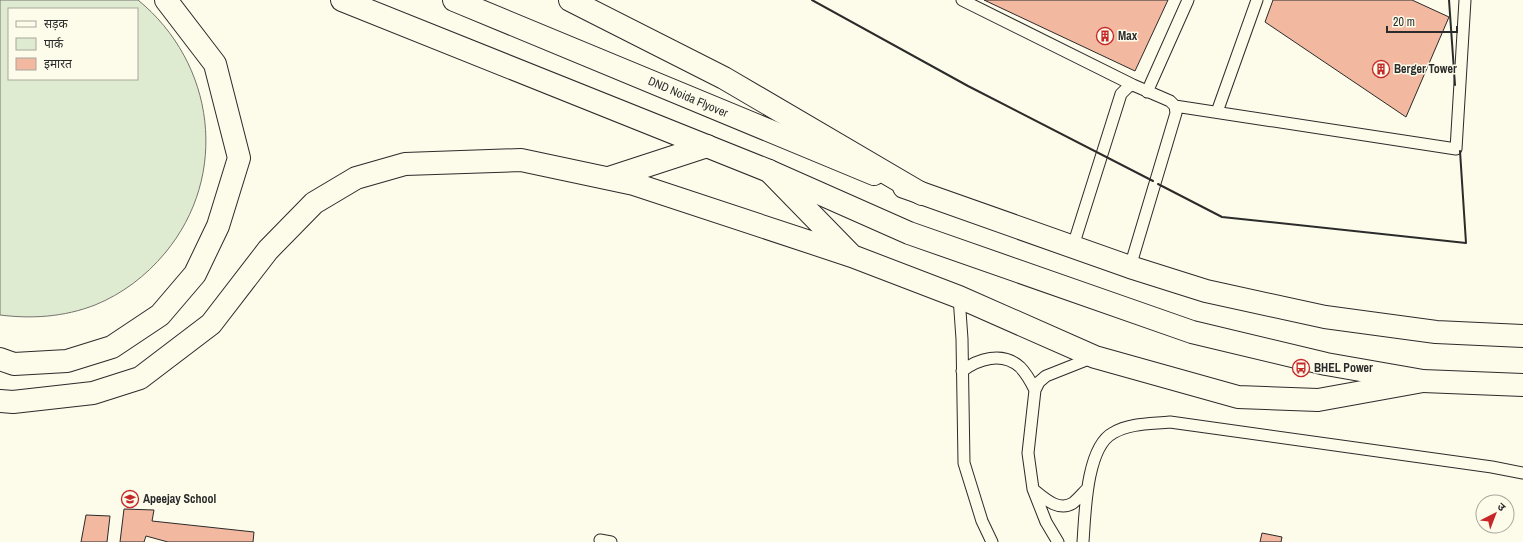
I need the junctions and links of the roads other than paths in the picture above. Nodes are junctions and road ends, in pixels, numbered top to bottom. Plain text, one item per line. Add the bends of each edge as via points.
1 (166, 0) edge
2 (342, 0) edge
3 (454, 0) edge
4 (570, 0) edge
5 (962, 0) edge
6 (1188, 0) edge
7 (1257, 0) edge
8 (1465, 0) edge
9 (1133, 85) junction
10 (1147, 92) junction
11 (1175, 106) junction
12 (1217, 112) junction
13 (707, 146) junction
14 (770, 171) junction
15 (607, 178) junction
16 (922, 194) junction
17 (1073, 246) junction
18 (852, 256) junction
19 (1130, 267) junction
20 (959, 297) junction
21 (1523, 336) edge
22 (1094, 357) junction
23 (0, 359) edge
24 (962, 371) junction
25 (1423, 381) junction
26 (1523, 385) edge
27 (1035, 390) junction
28 (0, 400) edge
29 (1523, 472) edge
30 (1033, 489) junction
31 (1087, 489) junction
32 (600, 540) dead end
33 (611, 542) edge
34 (992, 542) edge
35 (1058, 542) edge
36 (1083, 542) edge

1 - 23 main road via 215,64 239,158 218,226 195,274 160,315 112,347 67,361 14,364
2 - 13 main road
3 - 16 main road, DND Noida Flyover
4 - 16 main road via 724,78
5 - 9 lane
6 - 10 lane
7 - 12 lane
8 - 12 lane via 1456,149
9 - 10 lane
9 - 17 lane via 1121,94
10 - 11 lane via 1170,101
11 - 12 lane
11 - 19 lane via 1175,119
13 - 14 main road
13 - 15 main road
14 - 18 main road
14 - 25 main road via 909,233 1192,332 1326,364
15 - 18 main road via 634,184
15 - 28 main road via 521,160 405,164 356,178 314,203 268,250 211,324 140,378 93,393 13,402
16 - 17 main road
17 - 19 main road
18 - 20 main road
19 - 21 main road via 1206,291 1325,317 1436,332
20 - 22 main road
20 - 24 lane
22 - 25 main road via 1238,397 1318,400
22 - 27 lane via 1046,376
24 - 27 lane via 982,360 1007,360 1021,368
24 - 34 lane via 964,463 982,521
25 - 26 main road
27 - 30 lane via 1028,453
29 - 31 lane via 1170,422 1135,425 1112,433 1097,449
30 - 31 lane via 1048,502 1060,505 1073,503
30 - 35 lane via 1046,522
31 - 36 lane
32 - 33 lane

